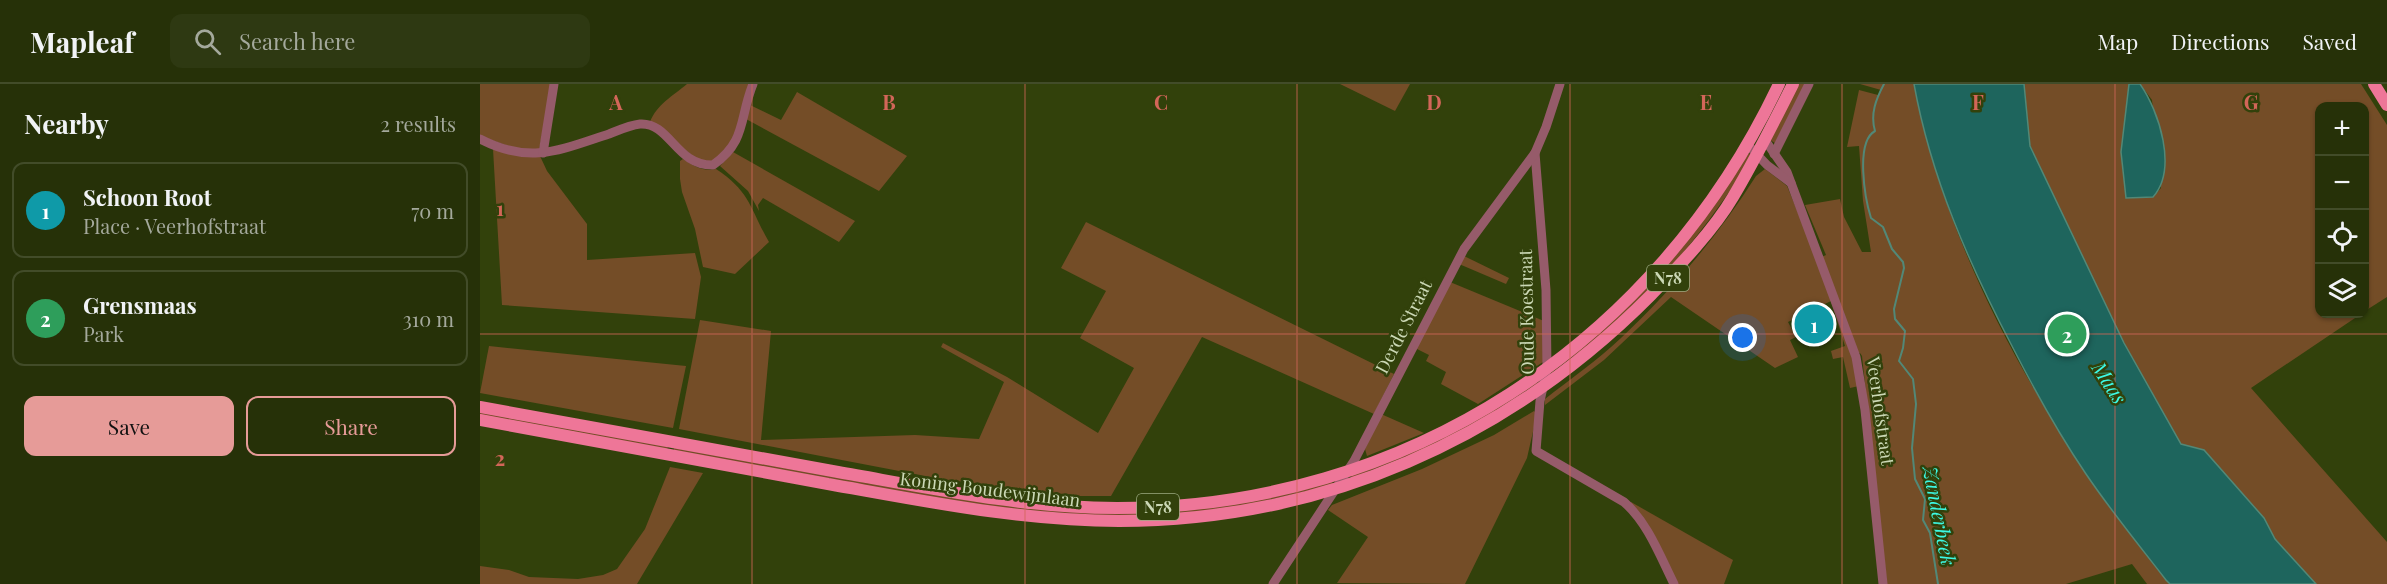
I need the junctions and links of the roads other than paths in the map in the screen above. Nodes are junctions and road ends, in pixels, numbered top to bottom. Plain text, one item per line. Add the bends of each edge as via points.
1 (554, 84) edge
2 (753, 84) edge
3 (1560, 84) edge
4 (1779, 84) edge
5 (1793, 84) edge
6 (1809, 84) edge
7 (2374, 84) edge
8 (2387, 105) edge
9 (480, 139) edge
10 (1765, 140) junction
11 (1748, 145) junction
12 (543, 153) junction
13 (1535, 153) junction
14 (1774, 154) junction
15 (1756, 156) junction
16 (1791, 183) junction
17 (1547, 369) junction
18 (1544, 388) junction
19 (480, 407) edge
20 (480, 420) edge
21 (672, 442) junction
22 (669, 455) junction
23 (1347, 472) junction
24 (1336, 490) junction
25 (1273, 584) edge
26 (1674, 584) edge
27 (1883, 584) edge

1 - 12 street
2 - 12 street via 738,139 728,154 713,165 695,163 648,124
3 - 13 street, Derde Straat
4 - 11 main road, Koning Boudewijnlaan / N78
5 - 10 main road, Koning Boudewijnlaan / N78
6 - 14 street
7 - 8 main road
9 - 12 street via 522,154
10 - 14 street, Veerhofstraat
10 - 15 main road, Koning Boudewijnlaan / N78
11 - 15 street
11 - 17 main road, Koning Boudewijnlaan / N78 via 1713,201 1662,265 1604,322
13 - 17 street, Oude Koestraat via 1546,290
13 - 23 street, Derde Straat via 1464,249
14 - 16 street, Veerhofstraat
15 - 16 street
15 - 18 main road, Koning Boudewijnlaan / N78 via 1733,198 1673,273 1623,323
16 - 27 street, Veerhofstraat via 1856,357
17 - 18 street, Oude Koestraat
17 - 23 main road, Koning Boudewijnlaan / N78 via 1467,420
18 - 24 main road, Koning Boudewijnlaan / N78 via 1435,451
18 - 26 street, Oude Koestraat via 1536,451 1632,509
19 - 21 main road, Koning Boudewijnlaan / N78
20 - 22 main road, Koning Boudewijnlaan / N78
21 - 22 street
21 - 23 main road, Koning Boudewijnlaan / N78 via 940,490 1070,507 1149,508 1226,501
22 - 24 main road, Koning Boudewijnlaan / N78 via 941,504 1069,520 1170,520 1227,514
23 - 24 street, Derde Straat
24 - 25 street, Derde Straat

